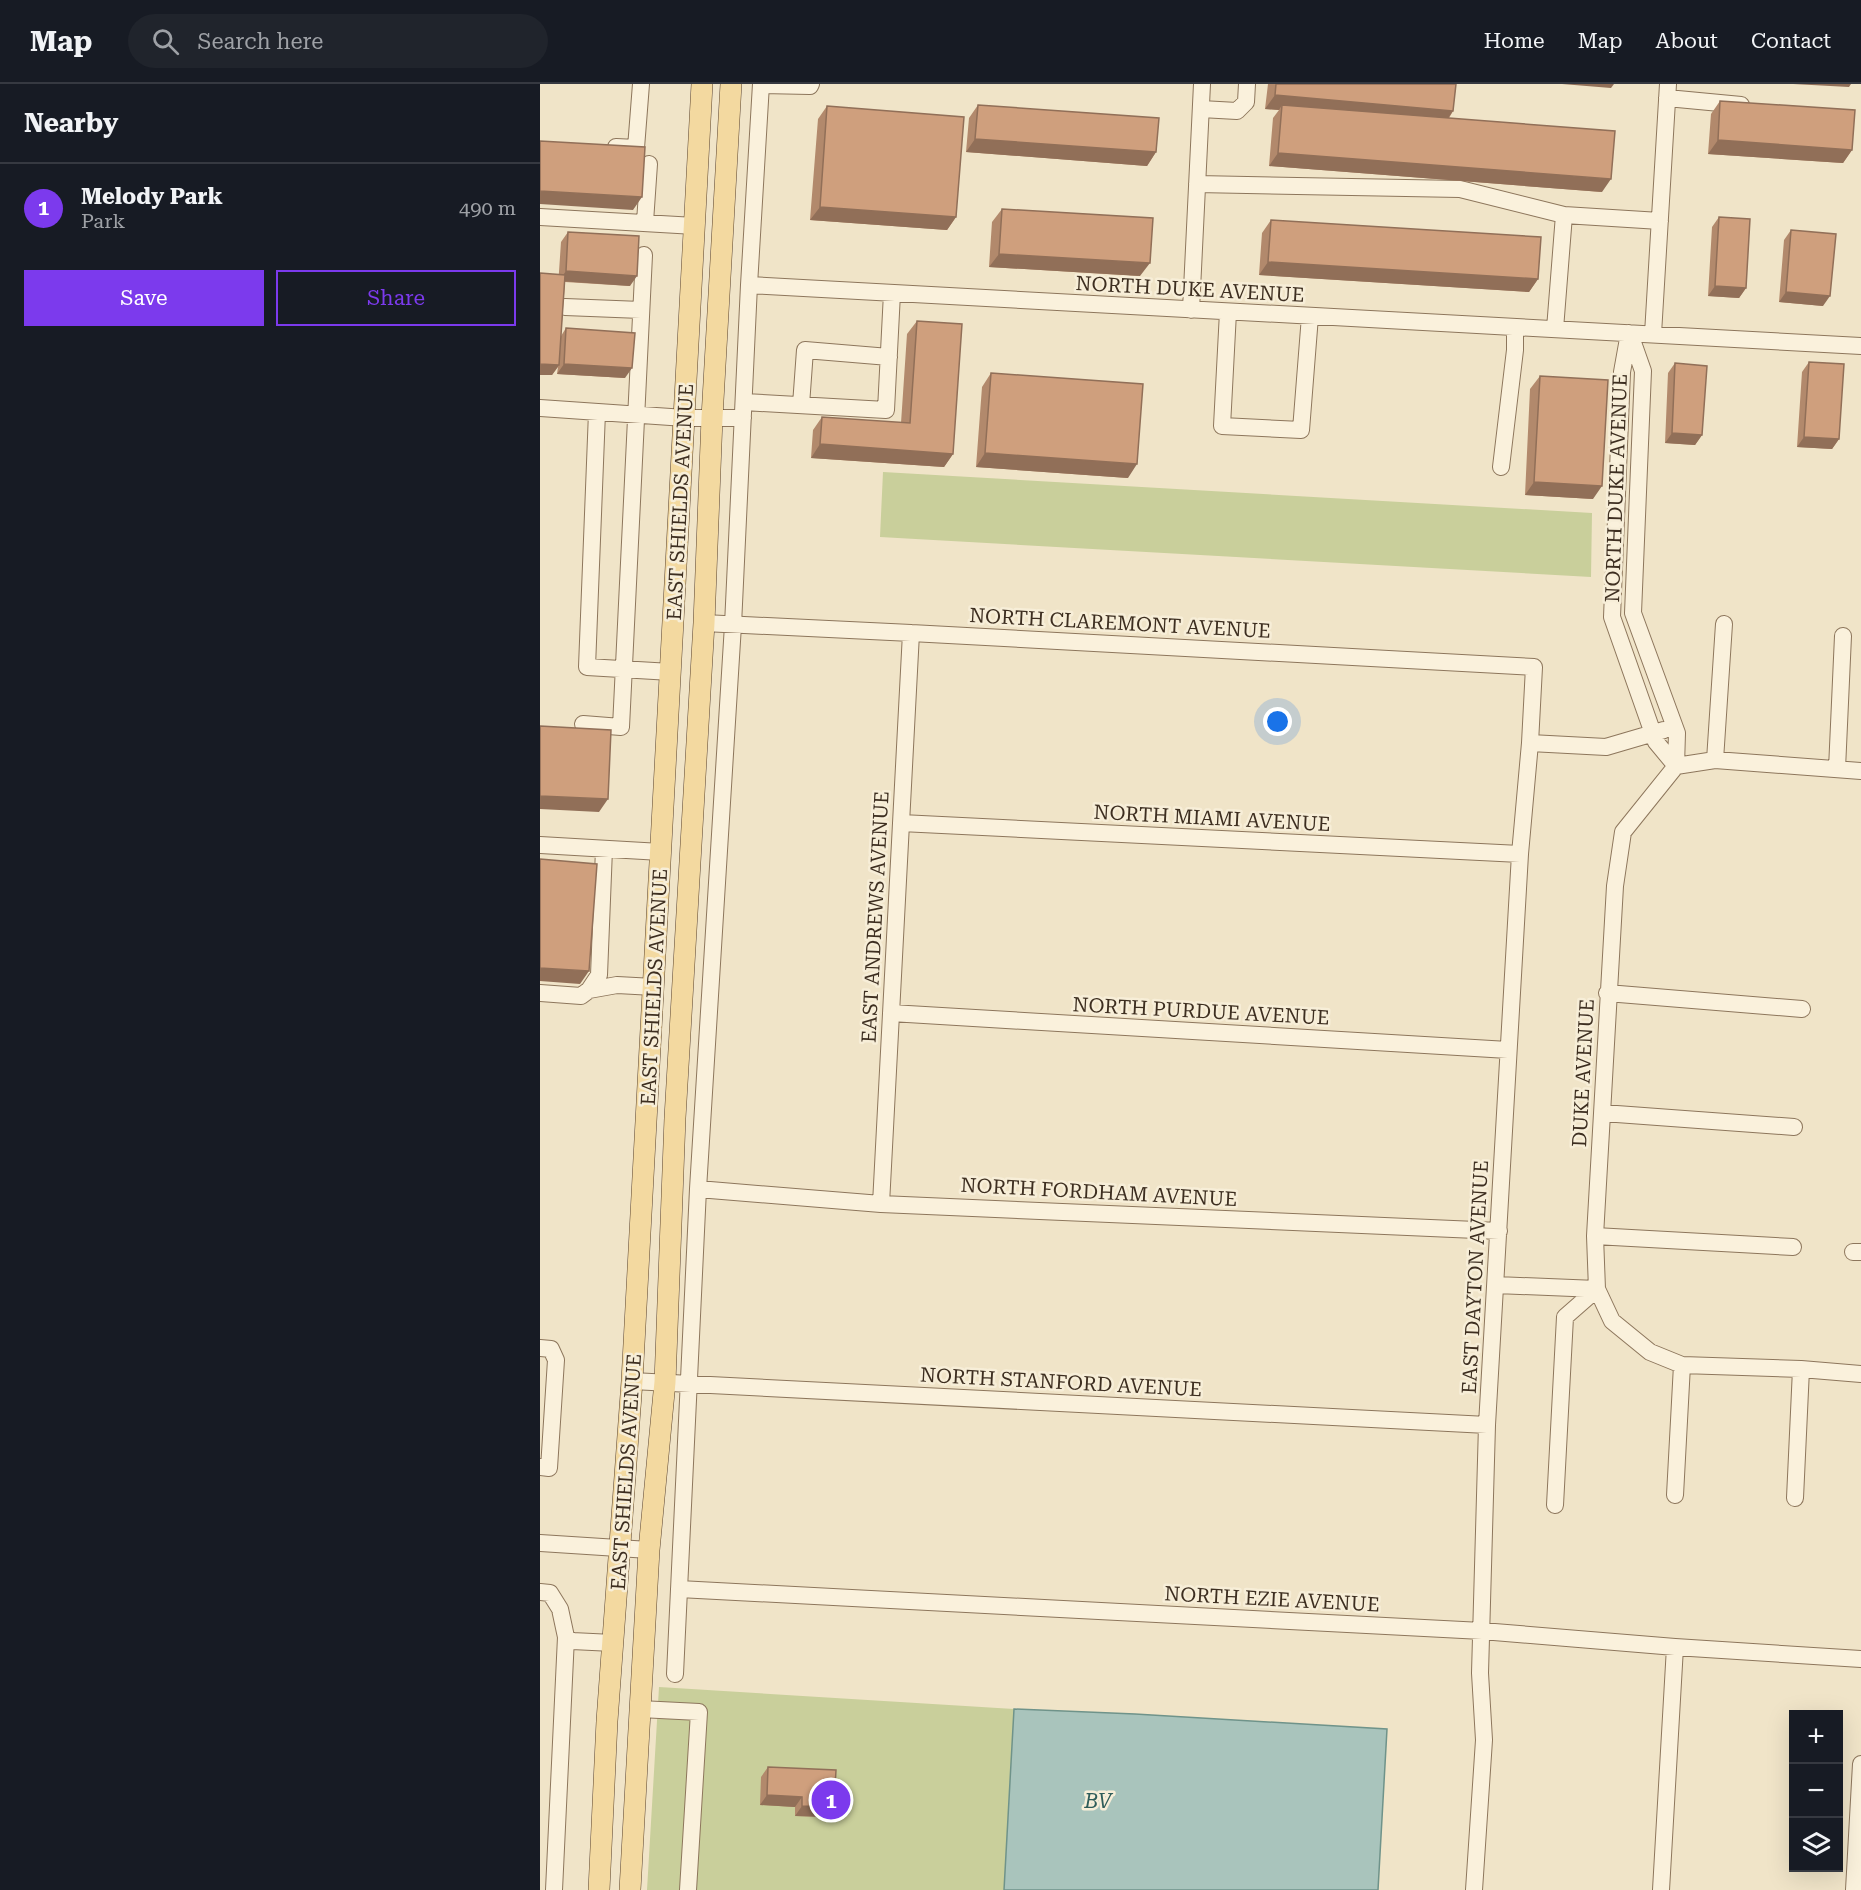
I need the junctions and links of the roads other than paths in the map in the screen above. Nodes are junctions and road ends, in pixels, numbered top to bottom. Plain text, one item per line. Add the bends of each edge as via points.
1 (640, 84) edge
2 (702, 84) edge
3 (731, 84) edge
4 (811, 84) edge
5 (1202, 84) edge
6 (1247, 84) edge
7 (761, 85) edge
8 (1668, 91) edge
9 (1761, 106) edge
10 (1201, 109) junction
11 (604, 146) edge
12 (649, 164) dead end
13 (1197, 184) junction
14 (1564, 215) junction
15 (540, 217) edge
16 (1660, 221) junction
17 (645, 222) junction
18 (695, 226) junction
19 (644, 255) dead end
20 (749, 285) junction
21 (892, 293) junction
22 (565, 307) edge
23 (641, 310) junction
24 (1191, 310) junction
25 (1228, 312) junction
26 (1310, 316) junction
27 (1515, 327) junction
28 (1555, 329) junction
29 (1629, 333) junction
30 (1653, 334) junction
31 (1861, 346) edge
32 (889, 357) junction
33 (801, 405) junction
34 (540, 408) edge
35 (744, 410) junction
36 (597, 412) junction
37 (636, 414) junction
38 (685, 418) junction
39 (712, 418) junction
40 (1501, 467) dead end
41 (704, 623) junction
42 (1724, 624) dead end
43 (734, 625) junction
44 (911, 633) junction
45 (1844, 636) dead end
46 (1534, 667) joint
47 (624, 669) junction
48 (671, 672) junction
49 (583, 724) dead end
50 (1673, 726) junction
51 (1654, 734) junction
52 (1530, 744) junction
53 (1715, 760) junction
54 (1676, 766) junction
55 (1836, 769) junction
56 (1861, 771) edge
57 (901, 823) junction
58 (540, 845) edge
59 (604, 849) junction
60 (661, 852) junction
61 (1520, 854) junction
62 (635, 986) junction
63 (589, 990) junction
64 (540, 993) edge
65 (1607, 993) junction
66 (1802, 1009) dead end
67 (891, 1013) junction
68 (1508, 1050) junction
69 (1603, 1113) junction
70 (1794, 1127) dead end
71 (698, 1189) junction
72 (881, 1204) junction
73 (1499, 1231) junction
74 (1595, 1236) junction
75 (1793, 1247) dead end
76 (1496, 1286) junction
77 (1597, 1289) junction
78 (540, 1348) edge
79 (1682, 1365) junction
80 (1801, 1369) junction
81 (1861, 1374) edge
82 (632, 1381) junction
83 (664, 1382) junction
84 (690, 1384) junction
85 (1487, 1425) junction
86 (540, 1467) edge
87 (1675, 1495) dead end
88 (1795, 1498) dead end
89 (1555, 1505) dead end
90 (540, 1543) edge
91 (621, 1547) junction
92 (649, 1550) junction
93 (679, 1589) junction
94 (540, 1592) edge
95 (1482, 1630) junction
96 (566, 1637) junction
97 (613, 1643) junction
98 (1675, 1647) junction
99 (1861, 1659) edge
100 (675, 1674) dead end
101 (639, 1709) junction
102 (1861, 1764) edge
103 (604, 1783) junction
104 (554, 1890) edge
105 (598, 1890) edge
106 (612, 1890) edge
107 (630, 1890) edge
108 (688, 1890) edge
109 (1474, 1890) edge
110 (1661, 1890) edge
111 (1854, 1890) edge

1 - 11 street via 636,148
2 - 18 main road, EAST SHIELDS AVENUE
3 - 39 main road, EAST SHIELDS AVENUE
4 - 7 street
5 - 10 street
6 - 10 street via 1246,102 1237,111
7 - 20 street
8 - 9 street
8 - 16 street
10 - 13 street
12 - 17 street
13 - 14 street via 1460,189
13 - 24 street
14 - 16 street
14 - 28 street
15 - 17 street
16 - 30 street
17 - 18 street
18 - 38 main road, EAST SHIELDS AVENUE
19 - 23 street
20 - 21 street, NORTH DUKE AVENUE
20 - 35 street
21 - 24 street, NORTH DUKE AVENUE
21 - 32 street
22 - 23 street
23 - 37 street
24 - 25 street, NORTH DUKE AVENUE
25 - 26 street, NORTH DUKE AVENUE
25 - 26 street via 1222,426 1301,430
26 - 27 street, NORTH DUKE AVENUE
27 - 28 street, NORTH DUKE AVENUE
27 - 40 street
28 - 29 street, NORTH DUKE AVENUE
29 - 30 street, NORTH DUKE AVENUE
29 - 50 street, NORTH DUKE AVENUE via 1642,371 1633,613
29 - 51 street, NORTH DUKE AVENUE via 1622,372 1612,617
30 - 31 street, NORTH DUKE AVENUE
32 - 33 street via 886,410
32 - 33 street via 805,350
33 - 35 street
34 - 36 street
35 - 39 street
35 - 43 street
36 - 37 street
36 - 47 street via 587,666
37 - 38 street
37 - 47 street
38 - 39 street
38 - 48 main road, EAST SHIELDS AVENUE
39 - 41 main road, EAST SHIELDS AVENUE
41 - 43 street, NORTH CLAREMONT AVENUE
41 - 83 main road, EAST SHIELDS AVENUE
42 - 53 street
43 - 44 street, NORTH CLAREMONT AVENUE
43 - 71 street
44 - 46 street, NORTH CLAREMONT AVENUE
44 - 57 street, EAST ANDREWS AVENUE
45 - 55 street
46 - 52 street, EAST DAYTON AVENUE
47 - 48 street
47 - 49 street via 621,727
48 - 60 main road, EAST SHIELDS AVENUE
50 - 51 street
50 - 54 street, NORTH DUKE AVENUE via 1677,733
51 - 52 street via 1606,747
51 - 54 street, NORTH DUKE AVENUE
52 - 61 street, EAST DAYTON AVENUE
53 - 54 street
53 - 55 street
54 - 65 street, DUKE AVENUE via 1623,832
55 - 56 street
57 - 61 street, NORTH MIAMI AVENUE
57 - 67 street, EAST ANDREWS AVENUE
58 - 59 street
59 - 60 street
59 - 63 street via 599,975
60 - 62 main road, EAST SHIELDS AVENUE
61 - 68 street, EAST DAYTON AVENUE
62 - 63 street
62 - 82 main road, EAST SHIELDS AVENUE
63 - 64 street via 581,996
65 - 66 street
65 - 69 street, DUKE AVENUE
67 - 68 street, NORTH PURDUE AVENUE
67 - 72 street, EAST ANDREWS AVENUE
68 - 73 street, EAST DAYTON AVENUE
69 - 70 street
69 - 74 street, DUKE AVENUE
71 - 72 street, NORTH FORDHAM AVENUE
71 - 84 street
72 - 73 street, NORTH FORDHAM AVENUE
73 - 76 street, EAST DAYTON AVENUE
74 - 75 street
74 - 77 street, DUKE AVENUE
76 - 77 street
76 - 85 street, EAST DAYTON AVENUE
77 - 79 street, DUKE AVENUE via 1612,1321 1650,1352
77 - 89 street via 1565,1317
78 - 86 street via 551,1348 555,1360 549,1468
79 - 80 street, DUKE AVENUE
79 - 87 street
80 - 81 street, DUKE AVENUE
80 - 88 street
82 - 83 street, NORTH STANFORD AVENUE
82 - 91 main road, EAST SHIELDS AVENUE
83 - 84 street, NORTH STANFORD AVENUE
83 - 92 main road, EAST SHIELDS AVENUE
84 - 85 street, NORTH STANFORD AVENUE
84 - 93 street
85 - 95 street, EAST DAYTON AVENUE
90 - 91 street
91 - 92 street
91 - 97 main road, EAST SHIELDS AVENUE
92 - 101 main road, EAST SHIELDS AVENUE
93 - 95 street, NORTH EZIE AVENUE
93 - 100 street
94 - 96 street via 550,1593 560,1609
95 - 98 street, NORTH EZIE AVENUE
95 - 109 street, EAST DAYTON AVENUE via 1484,1740
96 - 97 street via 572,1641
96 - 104 street
97 - 103 main road, EAST SHIELDS AVENUE
98 - 99 street, NORTH EZIE AVENUE
98 - 110 street
101 - 107 main road, EAST SHIELDS AVENUE
101 - 108 street via 699,1712
102 - 111 street
103 - 105 main road, EAST SHIELDS AVENUE
103 - 106 main road via 615,1841

